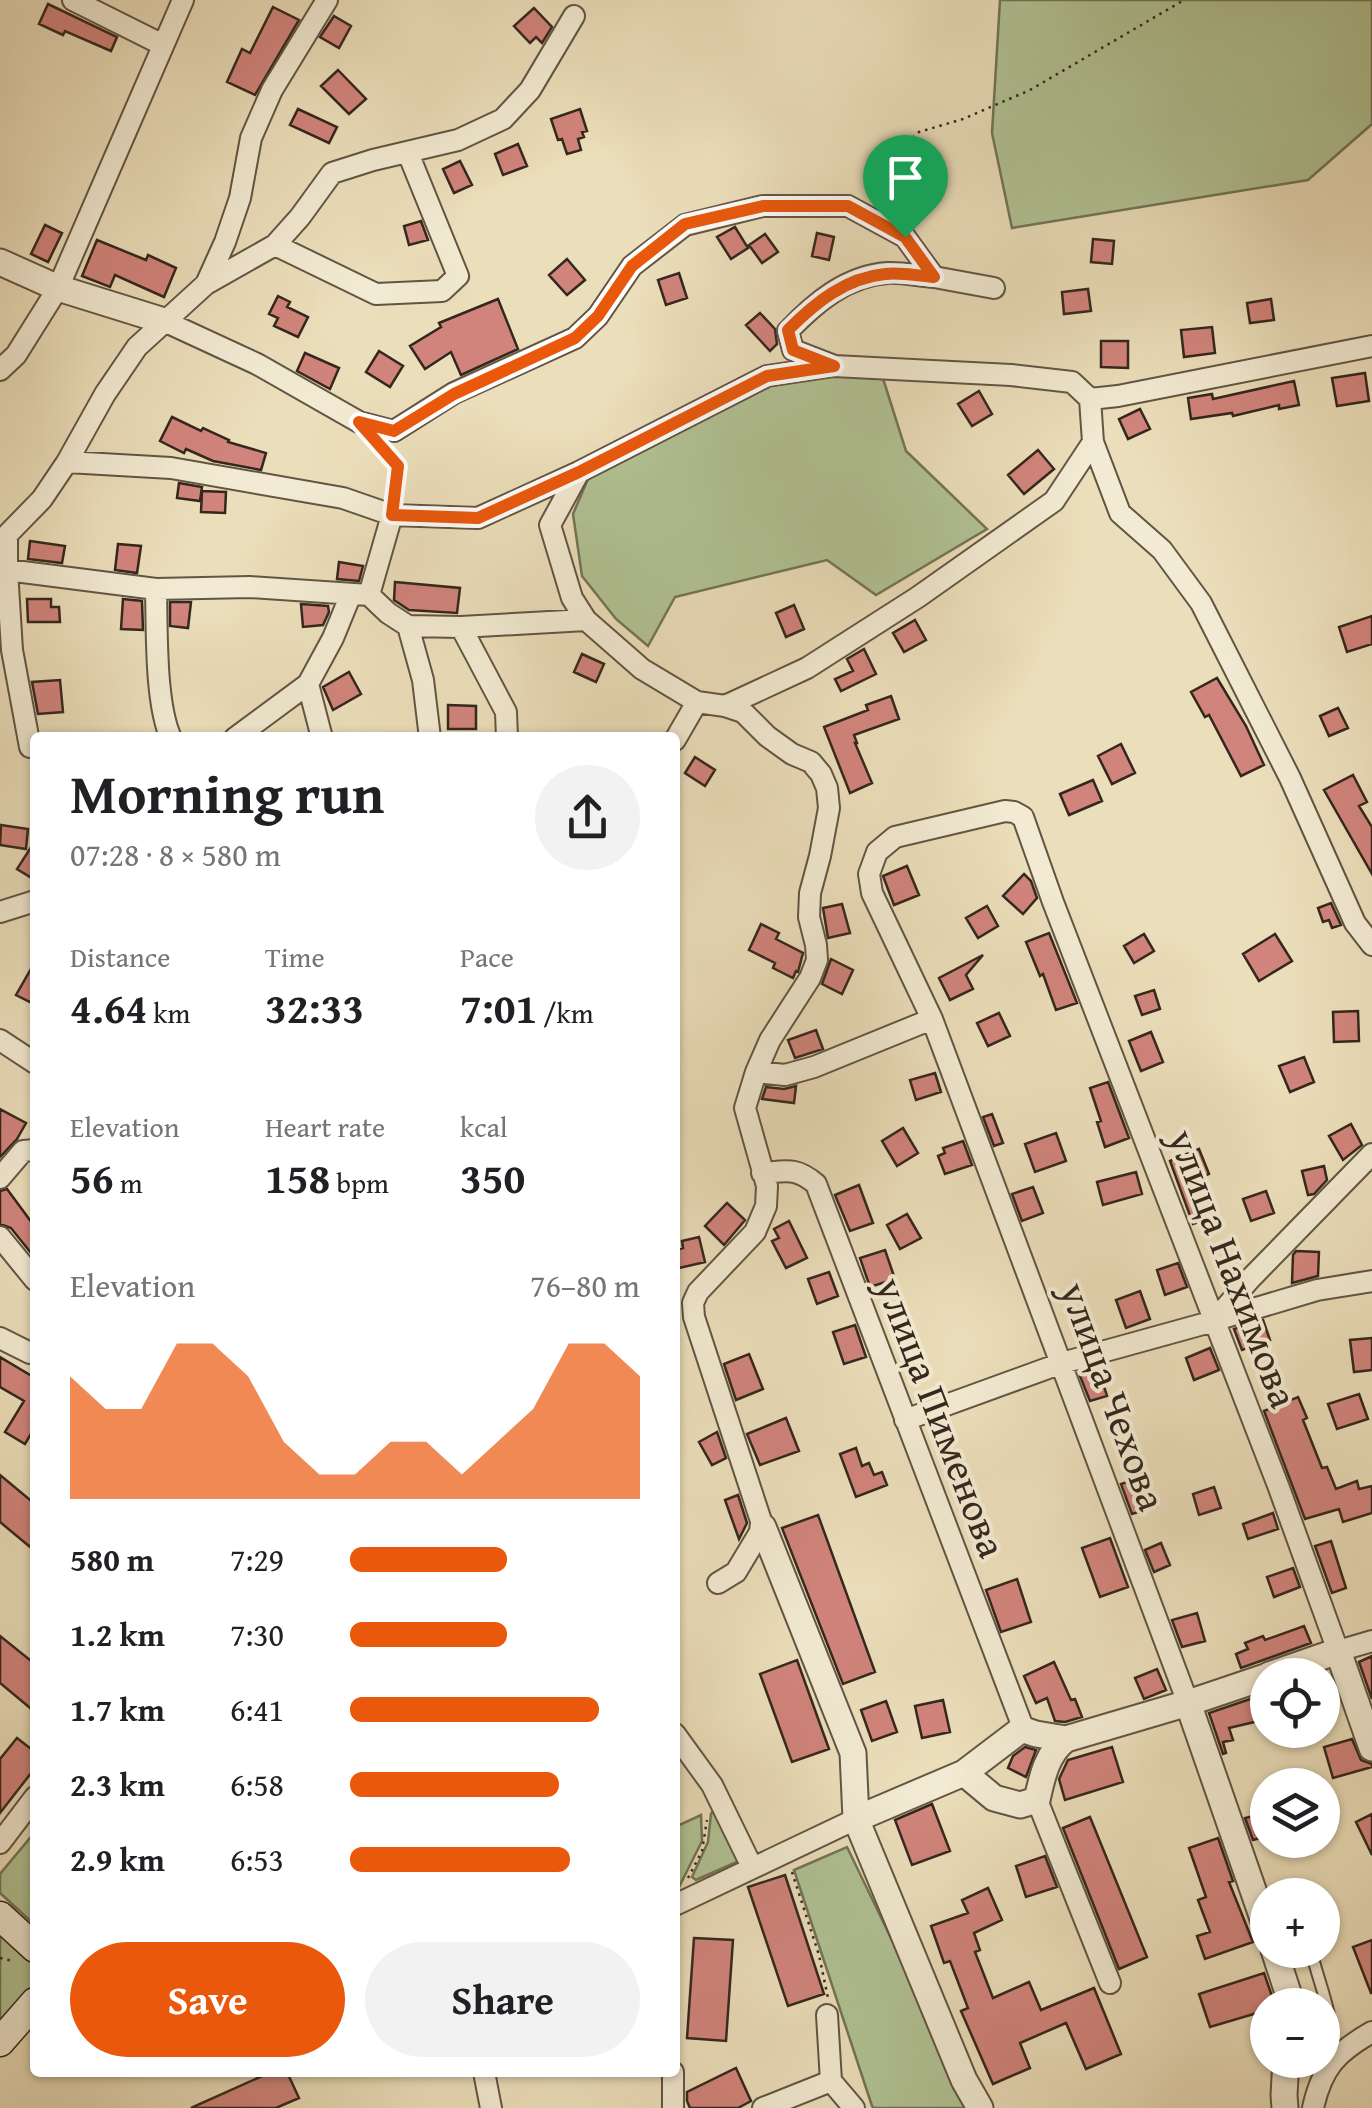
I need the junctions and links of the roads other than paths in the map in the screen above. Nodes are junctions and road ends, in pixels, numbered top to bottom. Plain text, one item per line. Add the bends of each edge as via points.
1 (74, 0) edge
2 (184, 0) edge
3 (328, 0) edge
4 (574, 16) dead end
5 (163, 44) junction
6 (408, 154) junction
7 (276, 245) junction
8 (0, 262) edge
9 (934, 277) junction
10 (206, 284) junction
11 (58, 288) junction
12 (994, 288) dead end
13 (164, 322) junction
14 (1372, 346) edge
15 (834, 366) junction
16 (0, 370) edge
17 (1090, 399) junction
18 (1093, 442) junction
19 (68, 462) junction
20 (579, 472) junction
21 (392, 515) junction
22 (4, 535) edge
23 (7, 570) junction
24 (156, 588) junction
25 (360, 595) junction
26 (586, 620) junction
27 (408, 626) junction
28 (461, 627) junction
29 (308, 684) junction
30 (697, 702) junction
31 (725, 706) junction
32 (168, 732) edge
33 (243, 732) edge
34 (320, 732) edge
35 (429, 732) edge
36 (507, 732) edge
37 (680, 732) edge
38 (30, 747) dead end
39 (872, 893) joint
40 (30, 903) edge
41 (0, 912) edge
42 (1372, 945) edge
43 (932, 1018) junction
44 (0, 1040) edge
45 (30, 1060) edge
46 (756, 1072) junction
47 (30, 1151) edge
48 (1372, 1155) edge
49 (762, 1173) junction
50 (0, 1178) edge
51 (0, 1237) edge
52 (30, 1274) edge
53 (1372, 1280) edge
54 (1214, 1321) junction
55 (0, 1338) edge
56 (30, 1353) dead end
57 (1062, 1363) junction
58 (906, 1420) junction
59 (763, 1527) junction
60 (718, 1583) dead end
61 (1372, 1641) edge
62 (1338, 1651) junction
63 (1318, 1658) edge
64 (1250, 1681) edge
65 (1188, 1703) junction
66 (1024, 1730) junction
67 (1066, 1739) junction
68 (680, 1741) edge
69 (1372, 1748) edge
70 (964, 1773) junction
71 (1036, 1800) junction
72 (30, 1805) edge
73 (856, 1818) junction
74 (0, 1844) edge
75 (752, 1868) junction
76 (1250, 1881) edge
77 (680, 1896) edge
78 (0, 1916) edge
79 (30, 1943) edge
80 (1110, 1983) dead end
81 (30, 2008) edge
82 (828, 2016) road end
83 (1372, 2032) edge
84 (0, 2042) edge
85 (1340, 2053) edge
86 (485, 2077) edge
87 (673, 2077) edge
88 (1285, 2078) edge
89 (1323, 2078) edge
90 (832, 2080) junction
91 (491, 2108) edge
92 (673, 2108) edge
93 (764, 2108) edge
94 (854, 2108) edge
95 (980, 2108) edge
96 (1286, 2108) edge
97 (1313, 2108) edge

1 - 5 street
2 - 5 street
3 - 10 street via 272,90 251,138 240,198
4 - 6 street via 530,90 503,119
5 - 11 street
6 - 7 street via 332,173
6 - 7 street via 458,276 442,292 376,294
7 - 10 street
8 - 11 street
9 - 12 street
9 - 13 street via 905,237 848,206 763,206 685,224 632,266 575,338 454,394 394,431 359,422 257,364
9 - 15 street via 888,273 852,281 813,305 788,330 793,350
10 - 13 street
11 - 13 street
11 - 16 street
13 - 19 street via 126,363
14 - 17 street
15 - 17 street via 1072,382
15 - 20 street via 767,376
17 - 18 street
18 - 31 street via 1054,501 1039,512 807,668
18 - 42 street via 1120,513 1162,550 1201,603 1355,923
19 - 21 street via 171,468 343,498
19 - 22 street via 42,500
20 - 21 street via 478,518
20 - 26 street via 550,525 572,598
21 - 25 street
22 - 23 street
23 - 24 street
23 - 38 street via 12,650
24 - 25 street
24 - 32 street
25 - 27 street
25 - 29 street
26 - 28 street
26 - 30 street via 642,669
27 - 28 street
27 - 35 street
28 - 36 street via 506,712
29 - 33 street
29 - 34 street
30 - 31 street
30 - 37 street
31 - 46 street via 811,762 822,774 829,808 810,893 817,960
39 - 43 street, улица Чехова
39 - 54 street, улица Нахимова via 877,852 894,837 1005,810 1024,816
40 - 41 street
43 - 46 street via 814,1067 784,1075
43 - 57 street, улица Чехова
44 - 45 street
46 - 49 street via 744,1108
47 - 50 street
48 - 54 street
49 - 58 street, улица Пименова via 804,1173 816,1184
49 - 59 street via 766,1206 756,1232 693,1303
51 - 52 street
53 - 54 street
54 - 57 street
54 - 62 street, улица Нахимова
55 - 56 street
57 - 58 street
57 - 65 street, улица Чехова
58 - 66 street, улица Пименова
59 - 60 street via 736,1572
59 - 73 street via 853,1753
61 - 62 street
62 - 63 street
62 - 69 street, улица Нахимова
64 - 65 street
65 - 67 street
65 - 76 street, улица Чехова
66 - 67 street
66 - 70 street
67 - 71 street via 1055,1746
68 - 75 street via 715,1790
70 - 71 street via 994,1798 1020,1806
70 - 73 street
71 - 80 street
72 - 74 street
73 - 75 street
73 - 95 street
75 - 77 street
78 - 79 main road
81 - 84 main road
82 - 90 street
83 - 85 street
86 - 91 street
87 - 92 street
88 - 96 street
89 - 97 street
90 - 93 street
90 - 94 street

